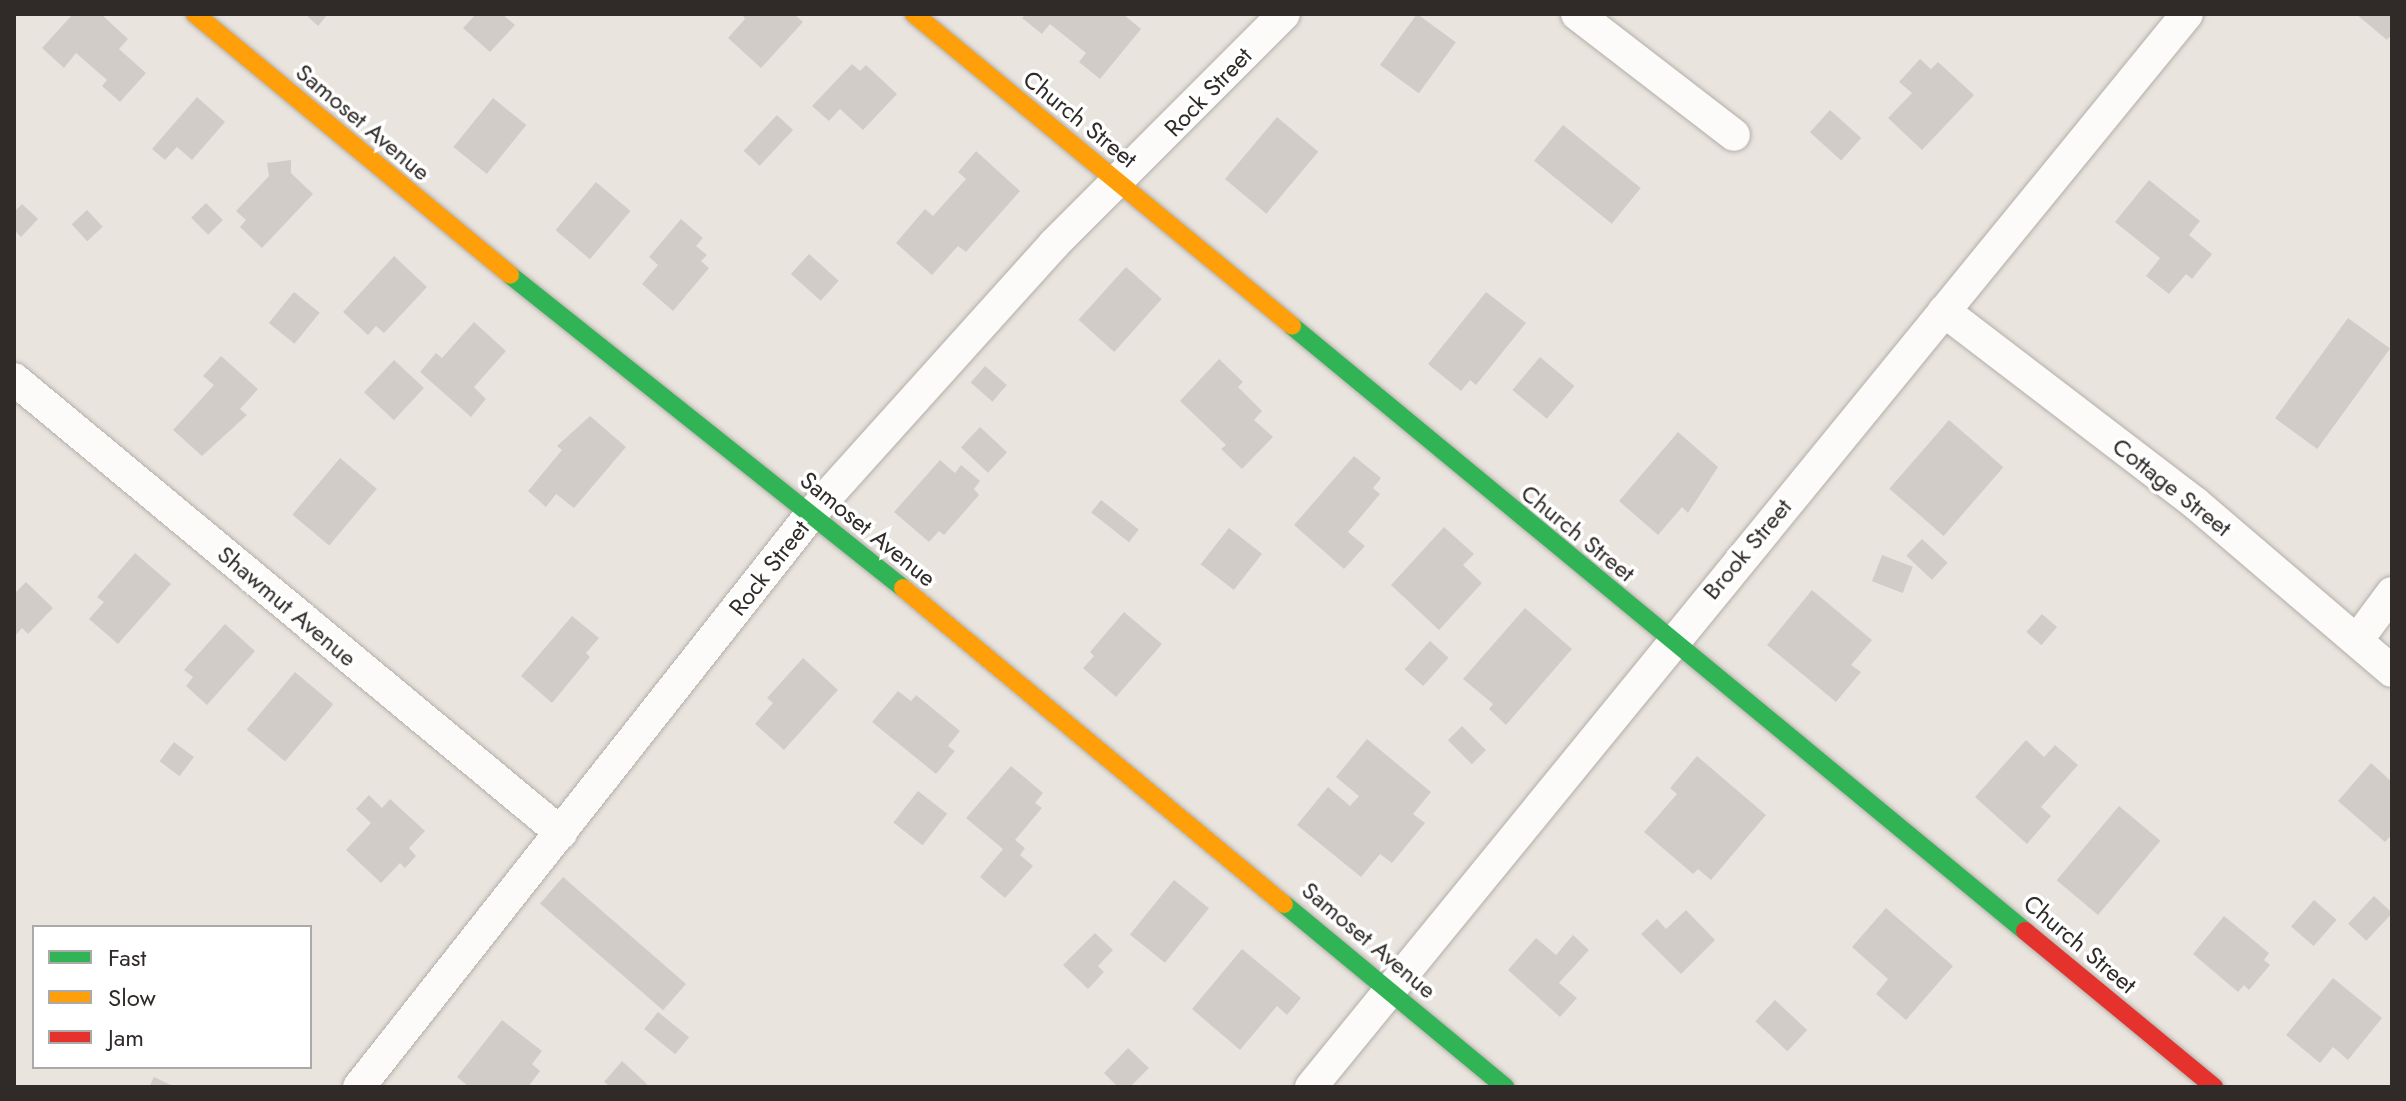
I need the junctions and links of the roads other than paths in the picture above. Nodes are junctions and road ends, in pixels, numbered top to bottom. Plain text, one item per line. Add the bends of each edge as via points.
1 (195, 14) edge
2 (914, 14) edge
3 (1284, 14) edge
4 (1577, 14) edge
5 (2187, 14) edge
6 (1734, 135) dead end
7 (1120, 183) junction
8 (1944, 311) junction
9 (14, 379) edge
10 (812, 513) junction
11 (2392, 593) edge
12 (2358, 639) junction
13 (1671, 641) junction
14 (2392, 671) edge
15 (561, 833) junction
16 (1390, 988) junction
17 (359, 1087) edge
18 (1311, 1087) edge
19 (1505, 1087) edge
20 (2214, 1087) edge

1 - 10 street, Samoset Avenue via 478,249
2 - 7 street, Church Street
3 - 7 street, Rock Street
4 - 6 street
5 - 8 street, Brook Street
7 - 10 street, Rock Street via 1054,244
7 - 13 street, Church Street
8 - 12 street, Cottage Street via 2194,502
8 - 13 street, Brook Street
9 - 15 street, Shawmut Avenue
10 - 15 street, Rock Street
10 - 16 street, Samoset Avenue
11 - 12 street
12 - 14 street, Cottage Street
13 - 16 street, Brook Street
13 - 20 street, Church Street
15 - 17 street, Rock Street
16 - 18 street, Brook Street
16 - 19 street, Samoset Avenue

